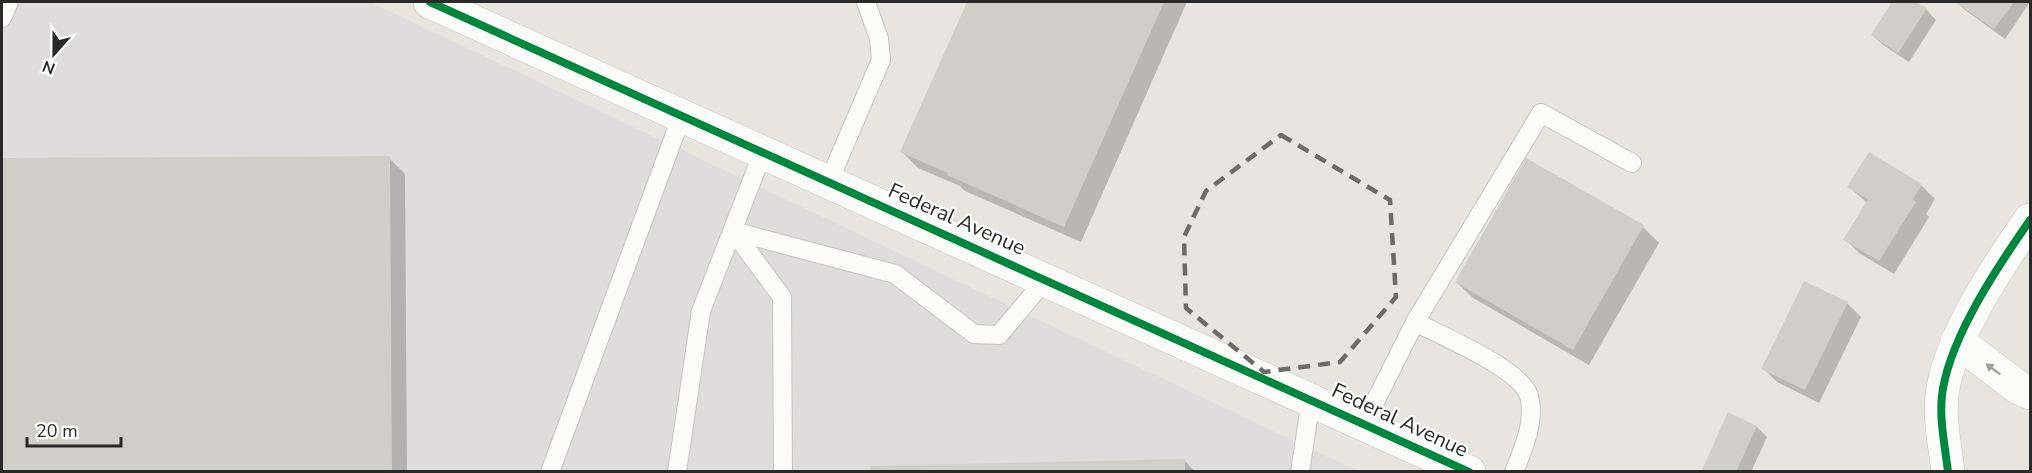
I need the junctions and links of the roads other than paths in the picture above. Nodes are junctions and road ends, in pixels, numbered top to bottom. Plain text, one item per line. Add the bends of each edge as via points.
1 (9, 2) edge
2 (430, 2) edge
3 (866, 2) edge
4 (2, 18) edge
5 (682, 115) junction
6 (764, 152) junction
7 (1632, 163) dead end
8 (829, 182) junction
9 (2031, 220) edge
10 (733, 231) junction
11 (1046, 279) junction
12 (1415, 322) junction
13 (1958, 341) junction
14 (2031, 393) edge
15 (1311, 399) junction
16 (1364, 423) junction
17 (550, 471) edge
18 (677, 471) edge
19 (783, 471) edge
20 (1300, 471) edge
21 (1469, 471) edge
22 (1514, 471) edge
23 (1948, 471) edge

1 - 4 lane
2 - 5 street, Federal Avenue
3 - 8 lane via 879,39 881,60
5 - 6 street, Federal Avenue
5 - 17 lane
6 - 8 street, Federal Avenue
6 - 10 lane
7 - 12 lane via 1541,113
8 - 11 street, Federal Avenue
9 - 13 street via 1984,292
10 - 11 lane via 895,274 974,334 999,335
10 - 18 lane via 701,311
10 - 19 lane via 783,297
11 - 15 street, Federal Avenue
12 - 16 lane
12 - 22 lane via 1508,370 1522,383 1529,395 1531,413
14 -> 13 street
13 - 23 street via 1943,389 1942,423
15 - 16 street, Federal Avenue
15 - 20 lane
16 - 21 street, Federal Avenue

